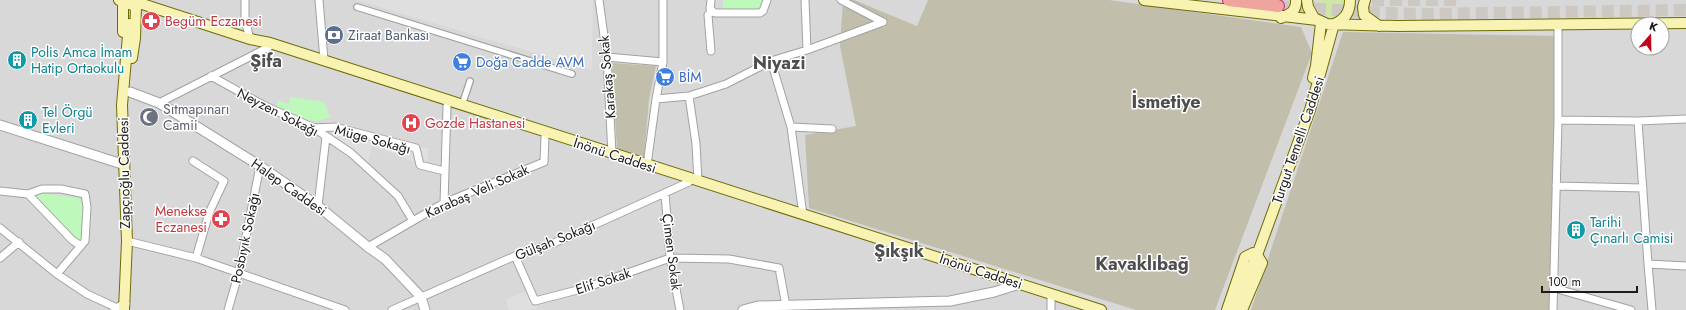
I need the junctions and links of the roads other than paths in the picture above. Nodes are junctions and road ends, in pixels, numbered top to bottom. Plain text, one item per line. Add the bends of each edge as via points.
1 (245, 0) edge
2 (319, 0) edge
3 (599, 0) edge
4 (663, 0) edge
5 (711, 0) edge
6 (767, 0) edge
7 (805, 0) edge
8 (841, 0) edge
9 (1144, 0) edge
10 (1229, 0) edge
11 (1296, 0) edge
12 (1307, 0) edge
13 (1350, 0) edge
14 (1365, 0) edge
15 (129, 1) edge
16 (1278, 6) tunnel mouth
17 (357, 7) dead end
18 (712, 10) junction
19 (1281, 18) junction
20 (1319, 22) junction
21 (130, 23) junction
22 (1686, 23) edge
23 (1334, 24) junction
24 (1558, 24) junction
25 (1379, 26) junction
26 (250, 39) junction
27 (268, 47) junction
28 (808, 50) junction
29 (712, 52) dead end
30 (607, 57) junction
31 (324, 60) junction
32 (771, 60) junction
33 (663, 62) junction
34 (572, 74) dead end
35 (211, 76) junction
36 (470, 81) dead end
37 (130, 92) junction
38 (689, 96) junction
39 (656, 99) junction
40 (159, 103) junction
41 (462, 105) junction
42 (124, 106) junction
43 (448, 106) junction
44 (1686, 119) edge
45 (1558, 120) junction
46 (1638, 121) junction
47 (0, 125) edge
48 (791, 127) junction
49 (314, 128) junction
50 (832, 129) dead end
51 (326, 137) junction
52 (545, 137) junction
53 (612, 154) junction
54 (193, 161) dead end
55 (125, 165) junction
56 (647, 165) junction
57 (260, 166) junction
58 (444, 171) junction
59 (693, 182) junction
60 (1556, 186) junction
61 (1643, 188) junction
62 (0, 191) edge
63 (665, 193) junction
64 (28, 194) junction
65 (444, 203) junction
66 (318, 206) junction
67 (803, 215) junction
68 (412, 221) junction
69 (0, 228) edge
70 (127, 241) junction
71 (19, 242) junction
72 (81, 246) junction
73 (368, 248) junction
74 (1255, 254) junction
75 (515, 256) junction
76 (0, 258) edge
77 (196, 258) junction
78 (670, 258) junction
79 (1648, 264) junction
80 (1686, 266) edge
81 (239, 272) junction
82 (57, 274) junction
83 (1016, 285) junction
84 (1554, 288) junction
85 (421, 297) junction
86 (1051, 297) junction
87 (786, 306) junction
88 (885, 306) edge
89 (120, 308) edge
90 (402, 308) edge
91 (758, 308) edge
92 (228, 310) edge
93 (345, 310) edge
94 (392, 310) edge
95 (425, 310) edge
96 (680, 310) edge
97 (743, 310) edge
98 (1051, 310) edge
99 (1088, 310) edge
100 (1100, 310) edge
101 (1227, 310) edge
102 (1234, 310) edge
103 (1242, 310) edge
104 (1553, 310) edge
105 (1631, 310) edge
106 (1652, 310) edge

1 - 26 street via 245,20
2 - 31 street
3 - 30 street, Karakaş Sokak
4 - 33 street
5 - 18 street
6 - 18 street via 760,13 715,13
7 - 28 street
8 - 28 street via 883,22
9 - 19 main road
10 - 16 highway
11 - 19 main road via 1294,10
12 - 20 main road via 1310,14
13 - 23 main road via 1344,18
14 - 25 main road via 1364,15
15 - 21 main road
15 - 26 main road, İnönü Caddesi
15 - 27 main road, İnönü Caddesi via 249,43
17 - 34 street
18 - 29 street via 708,15
19 - 20 main road
20 - 23 main road
20 - 74 main road, Turgut Temelli Caddesi via 1316,66 1304,111
21 - 37 main road, Zapçıoğlu Caddesi
21 - 42 main road, Zapçıoğlu Caddesi
21 - 42 main road, Zapçıoğlu Caddesi via 117,94
22 - 24 main road
23 - 25 main road
23 - 74 main road, Turgut Temelli Caddesi via 1310,110
24 - 25 main road
24 - 45 street
26 - 31 main road, İnönü Caddesi
27 - 35 street
27 - 43 main road, İnönü Caddesi
28 - 32 street
30 - 33 street
30 - 53 street, Karakaş Sokak
31 - 41 main road, İnönü Caddesi
32 - 38 street via 726,84
32 - 48 street
33 - 39 street
35 - 40 street
35 - 49 street, Neyzen Sokağı via 263,105
36 - 41 street
37 - 40 street, Halep Caddesi
37 - 42 main road, Zapçıoğlu Caddesi
38 - 39 street
38 - 59 street via 696,144
39 - 56 street
40 - 57 street, Halep Caddesi
41 - 53 main road, İnönü Caddesi
42 - 55 main road, Zapçıoğlu Caddesi
42 - 70 main road, Zapçıoğlu Caddesi via 129,237
43 - 52 main road, İnönü Caddesi
43 - 58 street
44 - 46 street
45 - 46 street
45 - 60 street
46 - 61 street
47 - 55 street
48 - 50 street
48 - 67 street
49 - 51 street, Neyzen Sokağı
49 - 58 street, Müge Sokağı via 334,127 416,148 420,165
51 - 66 street, Neyzen Sokağı
51 - 68 street via 351,153 398,196
52 - 59 main road, İnönü Caddesi
52 - 65 street, Karabaş Veli Sokak via 544,162
53 - 56 main road, İnönü Caddesi
54 - 77 street via 224,181 209,213
55 - 70 main road, Zapçıoğlu Caddesi
56 - 59 main road, İnönü Caddesi
57 - 66 street, Halep Caddesi
57 - 81 street, Posbıyık Sokağı
58 - 65 street
59 - 63 street, Gülşah Sokağı
59 - 67 main road, İnönü Caddesi
59 - 83 main road, İnönü Caddesi
60 - 61 street
60 - 84 street
61 - 79 street
62 - 64 street
63 - 75 street, Gülşah Sokağı via 554,243
63 - 78 street, Çimen Sokak
64 - 72 street via 72,240
64 - 72 street via 42,189 61,189 85,194 87,226 85,241
65 - 68 street, Karabaş Veli Sokak
66 - 73 street, Halep Caddesi
67 - 83 main road, İnönü Caddesi
68 - 73 street, Karabaş Veli Sokak
69 - 71 street
70 - 77 street
70 - 89 main road, Zapçıoğlu Caddesi
71 - 76 street
71 - 82 street
72 - 82 street
73 - 85 street, Halep Caddesi via 385,259
74 - 101 main road, Turgut Temelli Caddesi via 1245,257
74 - 102 main road, Turgut Temelli Caddesi
74 - 103 main road, Turgut Temelli Caddesi via 1262,263
75 - 78 street, Elif Sokak via 535,301 585,288
75 - 85 street, Gülşah Sokağı
77 - 81 street
78 - 87 street via 729,259 779,268
78 - 96 street, Çimen Sokak
79 - 80 street
79 - 106 street
81 - 92 street, Posbıyık Sokağı
81 - 93 street
82 - 89 street via 87,294
83 - 86 main road, İnönü Caddesi
83 - 88 street via 950,301
83 - 100 main road, İnönü Caddesi
84 - 104 street
84 - 105 street
85 - 90 street, Gülşah Sokağı
85 - 95 street, Halep Caddesi
86 - 98 street
86 - 99 main road, İnönü Caddesi
87 - 88 street
87 - 91 street
90 - 94 street, Gülşah Sokağı
91 - 97 street

